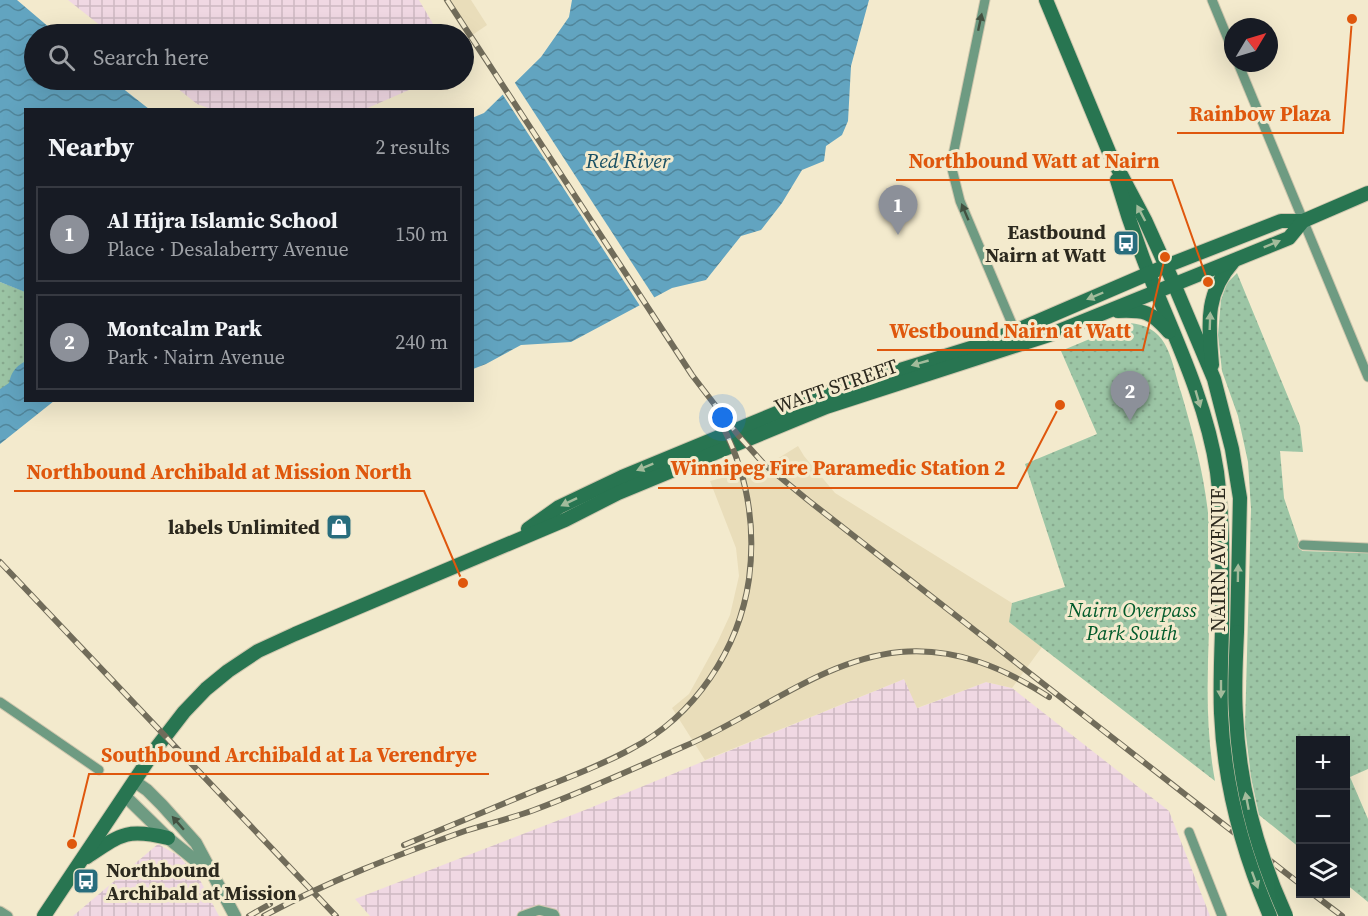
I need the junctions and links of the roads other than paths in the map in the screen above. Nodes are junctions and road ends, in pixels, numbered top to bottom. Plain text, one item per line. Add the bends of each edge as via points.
1 (985, 0) edge
2 (1046, 0) edge
3 (1212, 0) edge
4 (1224, 29) edge
5 (1242, 72) edge
6 (1108, 152) junction
7 (1368, 194) edge
8 (1303, 221) junction
9 (1236, 259) junction
10 (1166, 266) junction
11 (1149, 273) junction
12 (1174, 284) junction
13 (1156, 292) junction
14 (1107, 312) junction
15 (1015, 331) junction
16 (1179, 344) junction
17 (1021, 345) junction
18 (1368, 377) edge
19 (1214, 379) junction
20 (742, 434) junction
21 (1304, 545) dead end
22 (1368, 548) edge
23 (0, 702) edge
24 (99, 770) dead end
25 (134, 782) junction
26 (125, 796) junction
27 (1189, 832) dead end
28 (168, 838) junction
29 (81, 861) junction
30 (210, 872) junction
31 (0, 910) edge
32 (554, 915) edge
33 (8, 916) edge
34 (44, 916) edge
35 (235, 916) edge
36 (522, 916) edge
37 (1222, 916) edge
38 (1270, 916) edge
39 (1286, 916) edge

15 -> 1 street via 960,201 951,165
2 - 6 main road, NAIRN AVENUE
3 - 4 street
5 - 8 street
10 -> 6 main road, NAIRN AVENUE
6 - 11 main road, NAIRN AVENUE
7 - 8 main road, WATT STREET
9 -> 8 main road, WATT STREET via 1288,238
8 - 10 main road, WATT STREET via 1281,221
8 - 18 street
9 - 12 main road, WATT STREET
19 -> 9 main road via 1211,304 1216,287
10 - 11 main road, WATT STREET
10 - 12 main road, NAIRN AVENUE
11 - 13 main road, NAIRN AVENUE
11 -> 15 main road, WATT STREET
12 - 13 main road, WATT STREET
12 - 19 main road, NAIRN AVENUE
13 - 14 main road, WATT STREET
13 - 16 main road, NAIRN AVENUE
14 - 16 main road via 1136,311 1156,317
14 - 17 main road, WATT STREET
15 - 17 street
15 -> 20 main road, WATT STREET via 823,394
16 -> 38 main road, NAIRN AVENUE, bridge via 1217,471 1222,541 1221,713 1226,767 1236,822
17 - 20 main road, WATT STREET
39 -> 19 main road, NAIRN AVENUE, bridge via 1259,850 1240,764 1236,713 1240,498
20 - 25 main road via 565,520 258,651 228,670 191,704
21 - 22 street
23 - 24 street
25 - 26 main road
30 -> 25 street via 196,843 147,790
26 - 28 street
26 - 29 main road
27 - 37 street
28 - 29 main road via 145,833 122,835
28 - 30 street
29 - 34 main road
30 - 35 street
31 - 33 street
32 - 36 street via 539,910

